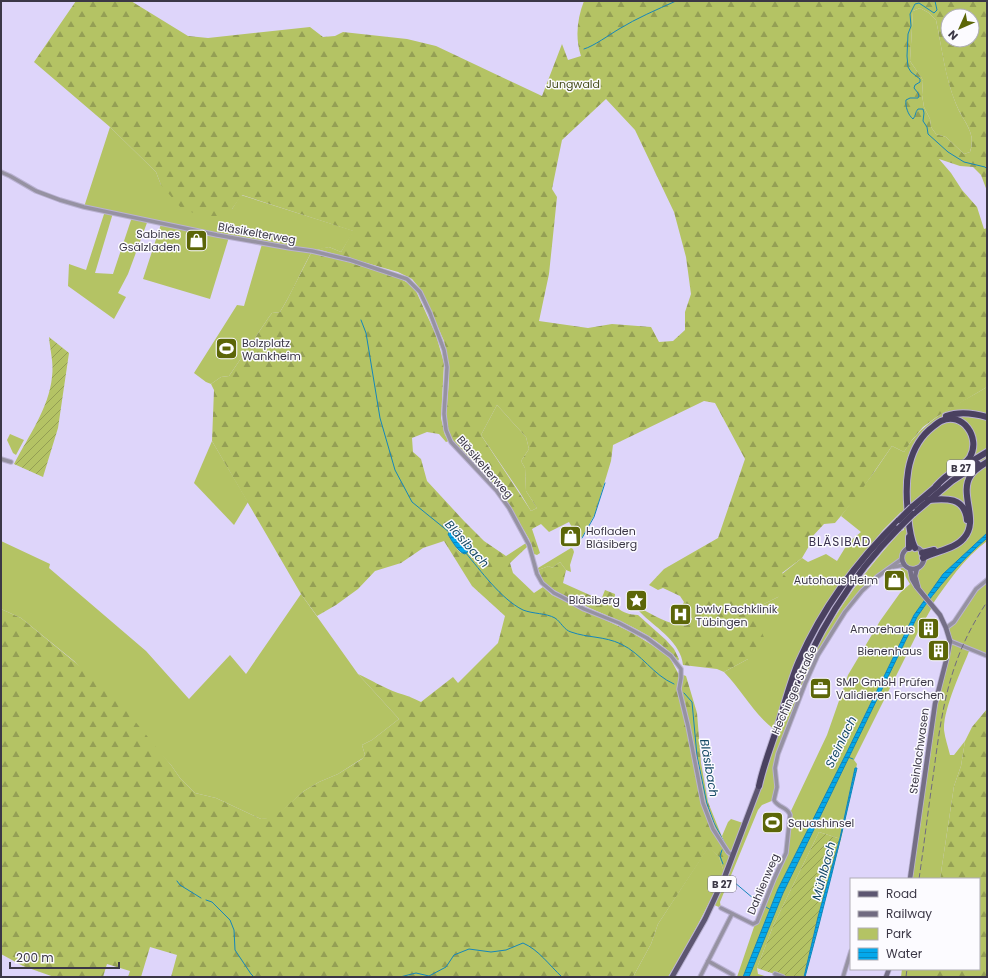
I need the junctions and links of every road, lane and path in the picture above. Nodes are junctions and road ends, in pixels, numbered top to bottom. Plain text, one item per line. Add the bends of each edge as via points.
1 (1, 172) edge
2 (987, 417) edge
3 (987, 452) edge
4 (1, 458) edge
5 (987, 458) edge
6 (10, 462) dead end
7 (987, 462) edge
8 (936, 486) junction
9 (928, 500) junction
10 (912, 548) junction
11 (923, 556) junction
12 (902, 559) junction
13 (904, 565) junction
14 (892, 568) junction
15 (917, 568) junction
16 (910, 569) junction
17 (987, 580) edge
18 (921, 592) junction
19 (946, 628) junction
20 (950, 641) junction
21 (987, 656) edge
22 (759, 786) junction
23 (790, 813) joint
24 (733, 856) junction
25 (910, 878) edge
26 (722, 908) dead end
27 (732, 914) junction
28 (850, 954) edge
29 (708, 961) junction
30 (775, 974) dead end
31 (733, 975) dead end
32 (672, 977) edge
33 (700, 977) edge
34 (783, 977) edge
35 (843, 977) edge

1 - 24 street, Bläsikelterweg via 60,200 181,228 350,260 407,279 413,284 430,313 444,350 447,367 444,414 448,436 509,508 529,545 542,583 584,609 619,623 646,638 671,656 681,669 679,689 705,810 713,829
2 - 10 highway via 973,413 948,415 928,428 913,449 904,482 904,501
3 - 8 highway, B 27
4 - 6 street
5 - 9 highway, B 27
7 - 11 highway via 975,470 967,482 966,496 970,523 965,538 954,546
8 - 10 highway via 965,463 973,450 969,429 957,419 941,421 926,433 909,466 906,498
8 - 22 highway, B 27, bridge via 868,552 829,608 802,655 791,682
9 - 11 highway via 943,498 954,501 963,508 967,524 966,531 958,540
9 - 22 highway, B 27, bridge via 874,555 855,579 818,637 791,698
10 - 11 street
10 - 12 street via 904,552
11 - 15 street via 922,564
12 - 13 street
12 - 14 street, Hechinger Straße
13 - 14 street, Hechinger Straße
13 - 16 street
14 - 23 street, Hechinger Straße via 868,585 845,612 818,655 802,690 775,764 777,787 774,800
15 - 16 street
15 - 18 street via 916,578
16 - 18 street, Steinlachwasen via 914,583
17 - 19 street via 976,589 954,622
18 - 19 street, Steinlachwasen via 940,615
19 - 20 street, Steinlachwasen
20 - 21 street
20 - 25 street, Steinlachwasen via 935,704
22 - 24 main road, B 27
23 - 27 street, Dahlienweg via 786,854 757,922 753,924
24 - 32 main road, B 27 via 712,904
26 - 27 street, Dahlienweg
27 - 29 street
28 - 35 street
29 - 31 street
29 - 33 street
30 - 34 street

